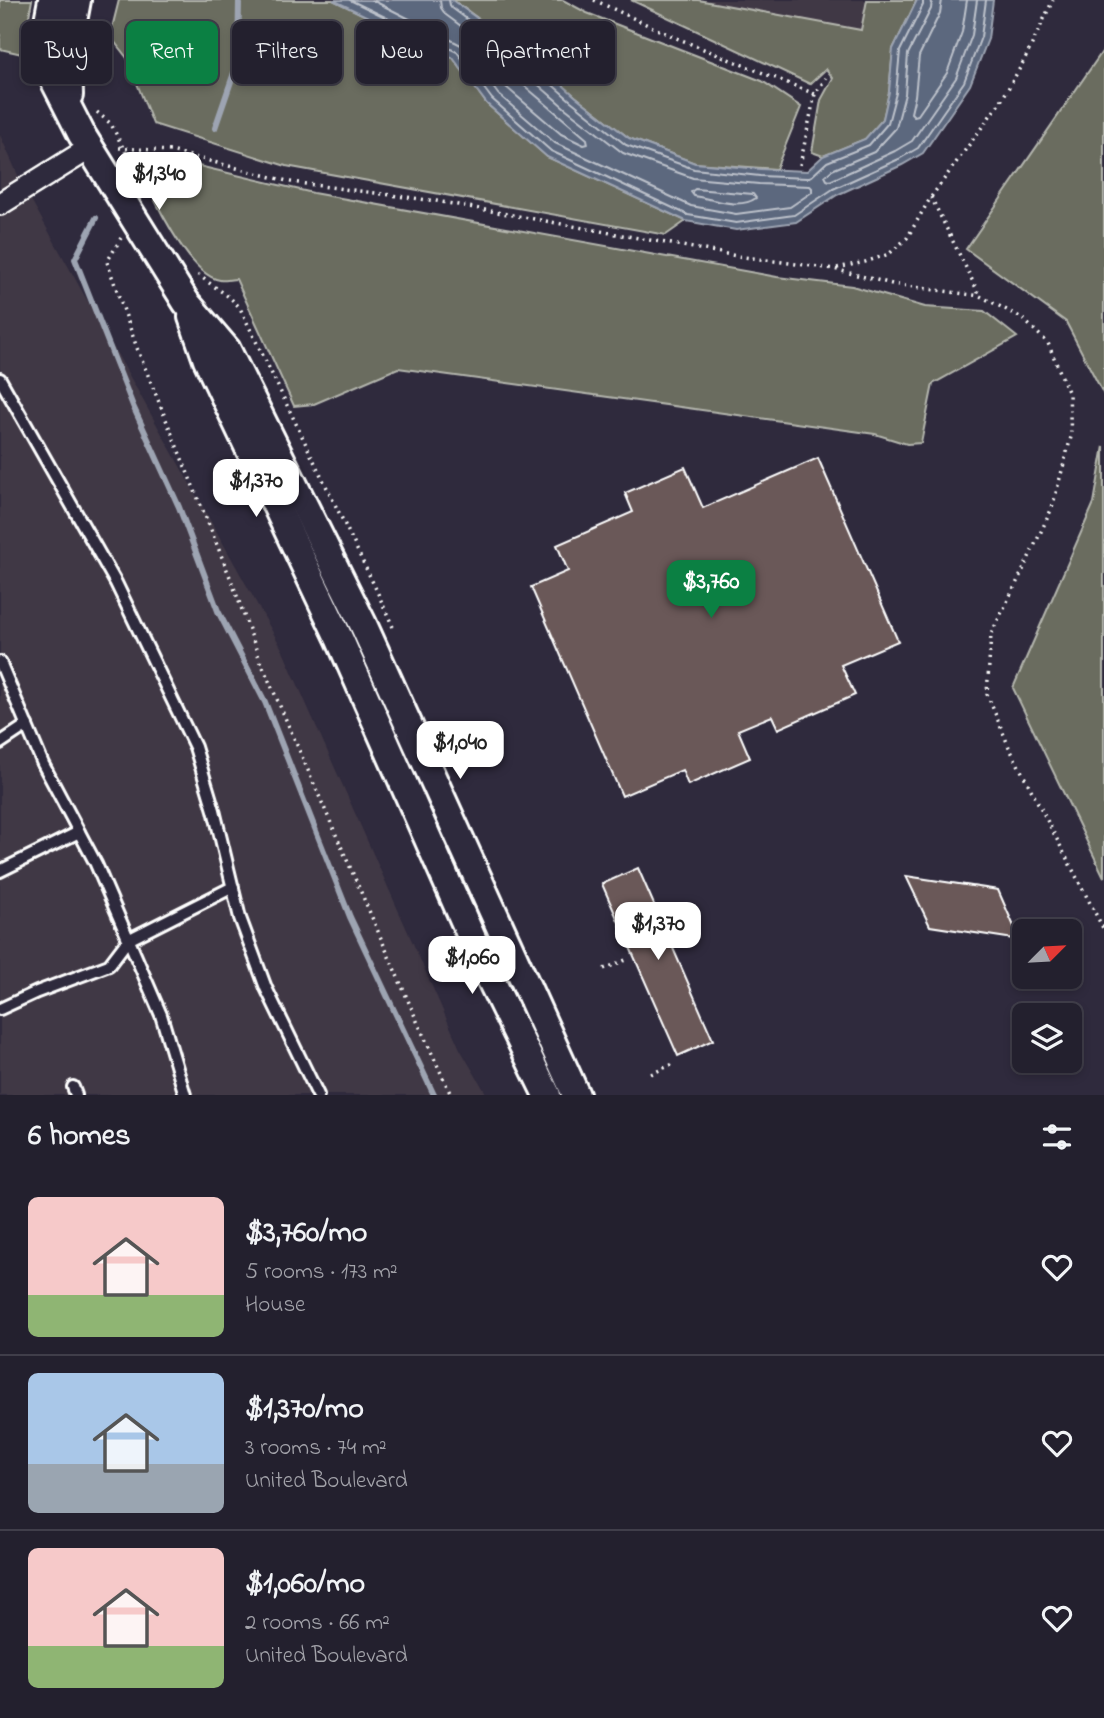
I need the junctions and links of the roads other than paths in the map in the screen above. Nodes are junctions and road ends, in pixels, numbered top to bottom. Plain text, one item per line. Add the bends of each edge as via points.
1 (52, 0) edge
2 (77, 0) edge
3 (71, 115) junction
4 (90, 148) junction
5 (0, 204) edge
6 (187, 302) junction
7 (0, 379) edge
8 (0, 662) edge
9 (27, 725) junction
10 (0, 743) edge
11 (79, 832) junction
12 (0, 871) edge
13 (233, 887) junction
14 (128, 940) junction
15 (0, 1009) edge
16 (185, 1095) edge
17 (318, 1095) edge
18 (547, 1095) edge
19 (576, 1095) edge

1 - 3 street via 49,61
2 - 3 street via 68,48
3 - 4 street
4 - 5 street
4 - 6 street
6 - 18 street via 207,360
6 - 19 street via 227,350 363,625
7 - 13 lane via 116,583 195,747
8 - 9 lane
9 - 10 lane
9 - 11 lane
11 - 12 lane
11 - 14 lane
13 - 14 lane
13 - 17 lane via 266,988
14 - 15 lane via 109,965
14 - 16 lane via 161,1015

